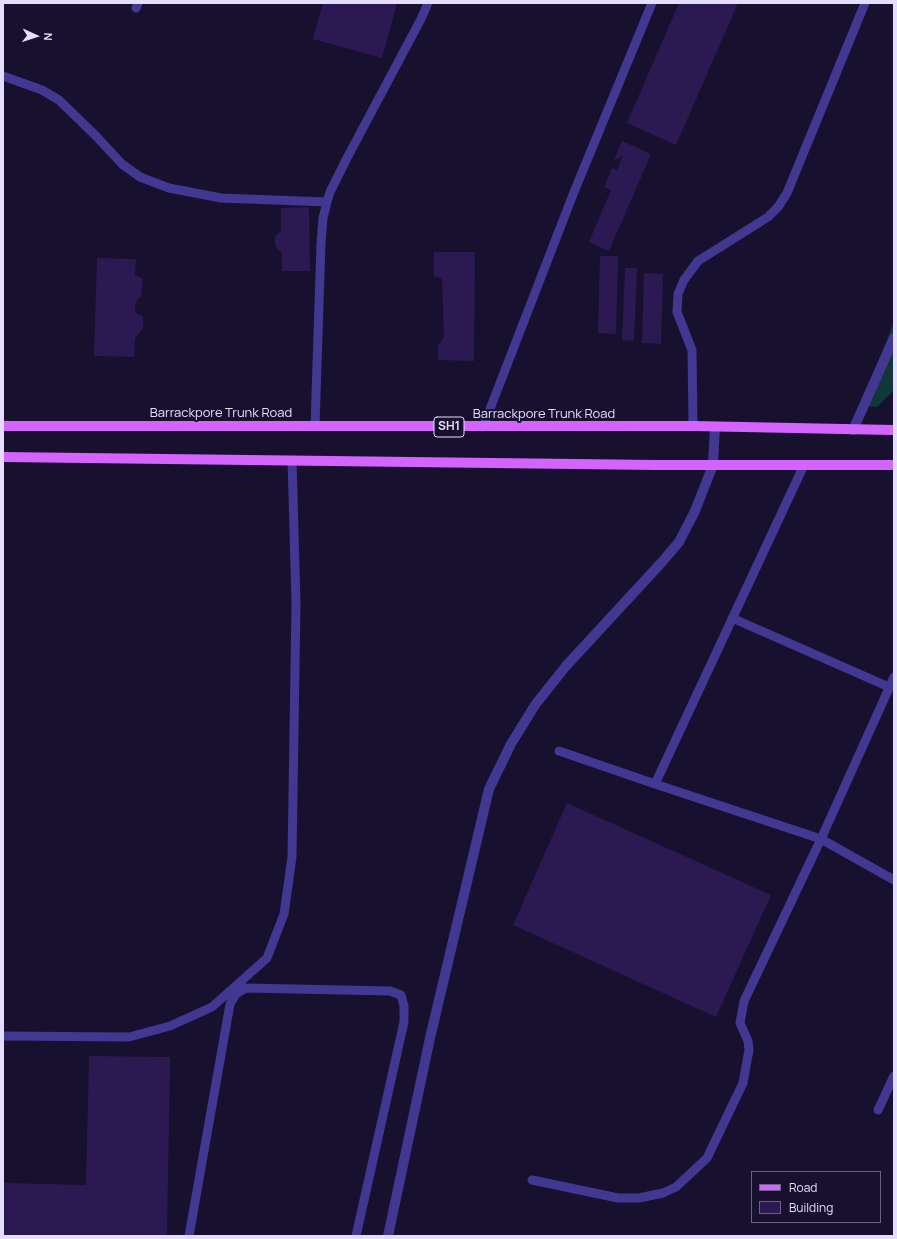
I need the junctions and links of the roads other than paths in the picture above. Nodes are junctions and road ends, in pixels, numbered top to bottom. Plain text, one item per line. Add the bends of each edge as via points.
1 (428, 3) edge
2 (652, 3) edge
3 (865, 3) edge
4 (3, 76) edge
5 (327, 202) junction
6 (894, 338) edge
7 (3, 426) edge
8 (315, 426) junction
9 (693, 426) junction
10 (483, 427) junction
11 (715, 427) junction
12 (854, 430) junction
13 (894, 430) edge
14 (3, 457) edge
15 (292, 460) junction
16 (712, 465) junction
17 (804, 465) junction
18 (894, 465) edge
19 (732, 618) junction
20 (894, 677) edge
21 (889, 687) junction
22 (559, 751) dead end
23 (655, 784) junction
24 (821, 839) junction
25 (894, 880) edge
26 (3, 1036) edge
27 (894, 1076) edge
28 (878, 1110) dead end
29 (532, 1180) dead end
30 (189, 1236) edge
31 (356, 1236) edge
32 (388, 1236) edge

1 - 5 lane via 346,158
2 - 10 lane via 574,192
3 - 9 lane via 787,193 768,217 698,261 684,280 678,294 677,312 692,350
4 - 5 lane via 42,90 59,100 122,164 140,177 169,188 221,198
5 - 8 lane via 321,242
6 - 12 street
7 - 8 main road, Barrackpore Trunk Road / SH1
8 - 10 main road, Barrackpore Trunk Road / SH1
9 - 10 main road, Barrackpore Trunk Road / SH1
9 - 11 main road, Barrackpore Trunk Road / SH1
11 - 12 main road, Barrackpore Trunk Road / SH1
11 - 16 street
12 - 13 main road, Barrackpore Trunk Road / SH1
14 - 15 main road
15 - 16 main road
15 - 26 lane via 296,604 292,857 284,914 267,958 212,1007 170,1026 129,1037
16 - 17 main road
16 - 32 street via 696,511 678,542 566,666 535,705 511,744 489,789 432,1031
17 - 18 main road
17 - 19 lane
19 - 21 lane
19 - 23 lane
20 - 21 lane
21 - 24 lane
22 - 23 lane
23 - 24 lane
24 - 25 lane
24 - 29 lane via 744,1001 740,1023 748,1045 747,1064 742,1083 706,1158 676,1187 663,1193 639,1198 618,1198
27 - 28 lane
30 - 31 lane via 230,1004 236,994 246,988 390,991 401,995 404,1022

